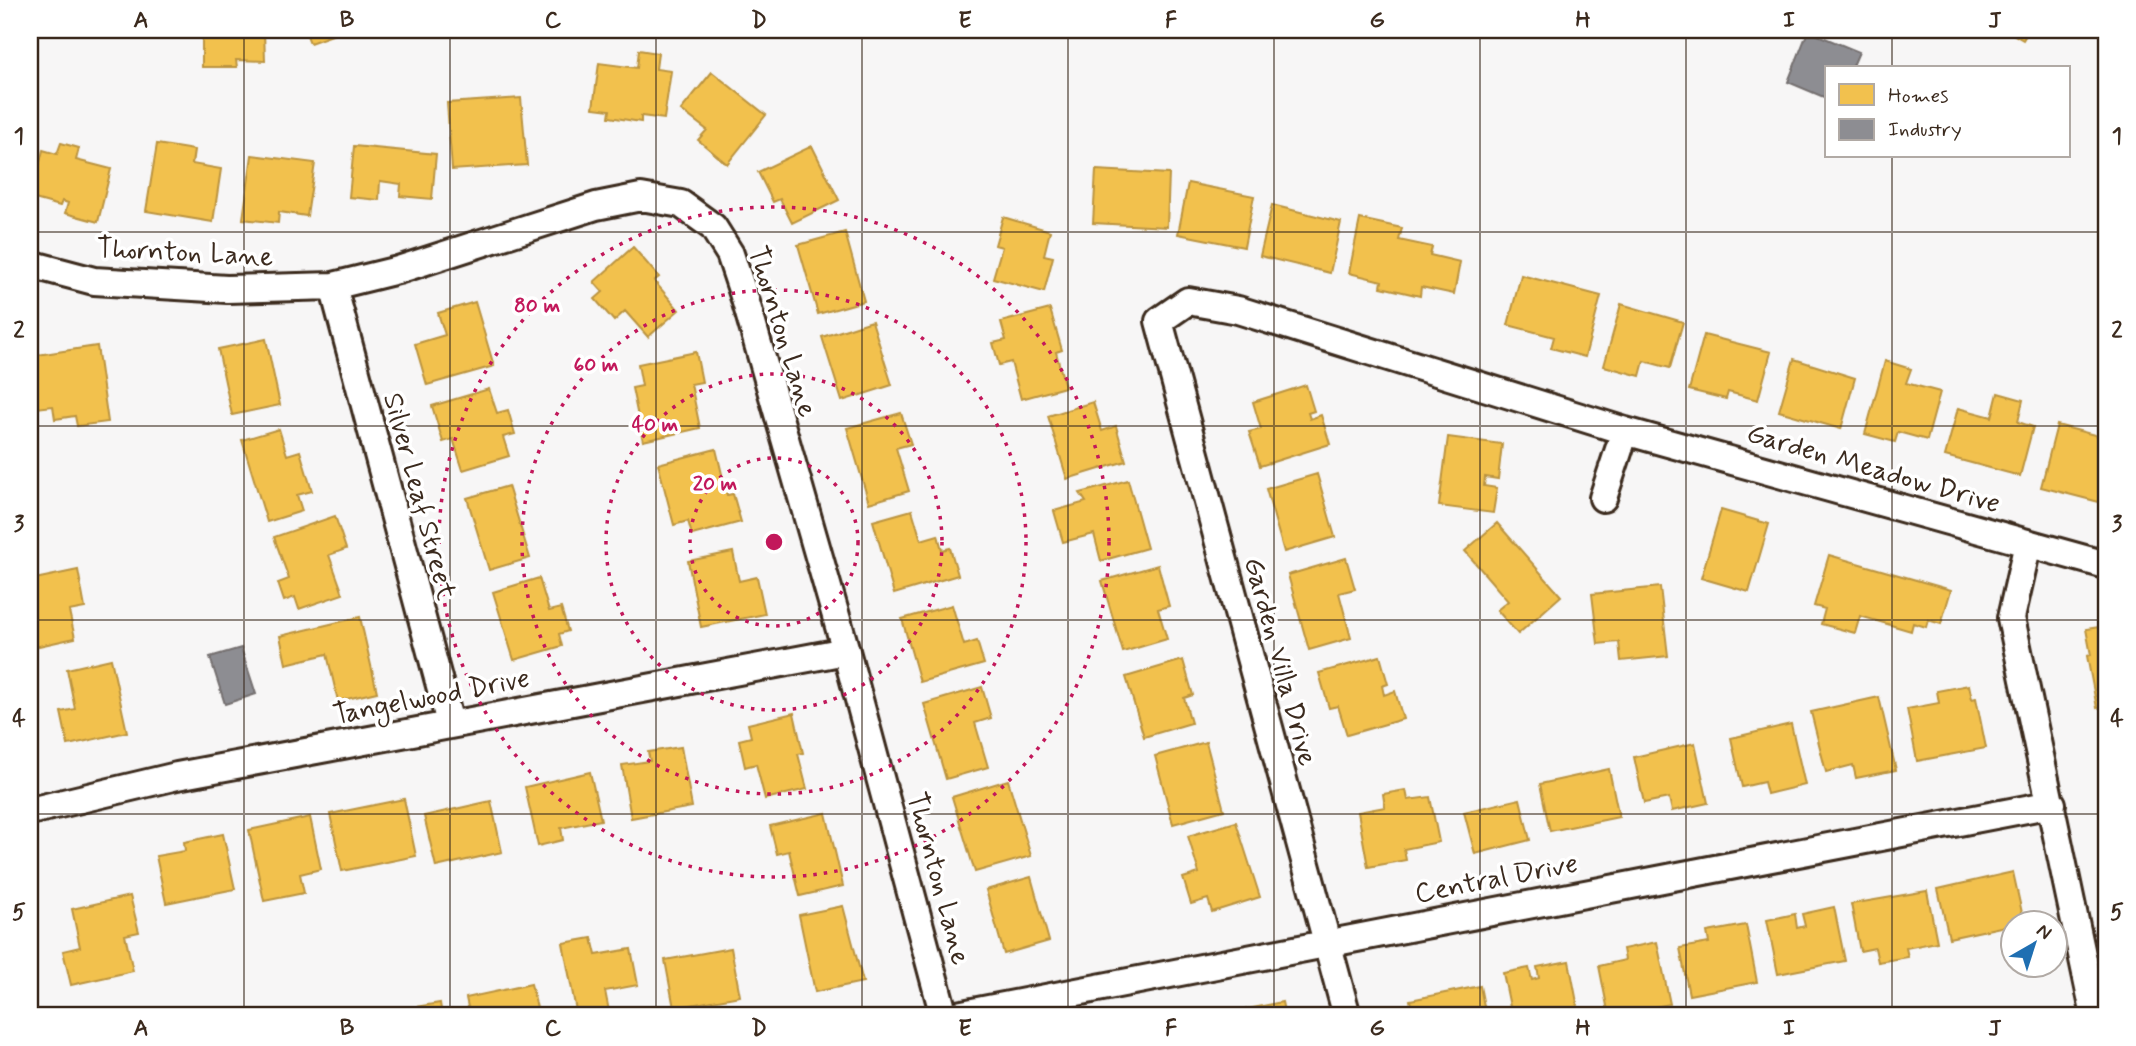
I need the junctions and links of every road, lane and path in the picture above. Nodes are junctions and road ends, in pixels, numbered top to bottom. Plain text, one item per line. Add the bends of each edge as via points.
1 (30, 264) edge
2 (333, 286) junction
3 (1159, 321) joint
4 (1625, 430) junction
5 (1603, 498) dead end
6 (2028, 543) junction
7 (2106, 565) edge
8 (846, 651) junction
9 (450, 723) junction
10 (2052, 804) junction
11 (30, 811) edge
12 (1325, 942) junction
13 (944, 1016) edge
14 (952, 1016) edge
15 (1347, 1016) edge
16 (2095, 1016) edge

1 - 2 street, Thornton Lane via 94,281 227,289
2 - 8 street, Thornton Lane via 398,270 596,206 642,197 681,204 713,227 730,254
2 - 9 street, Silver Leaf Street
3 - 4 street, Garden Meadow Drive via 1188,301 1238,310
3 - 12 street, Garden Villa Drive
4 - 5 street
4 - 6 street, Garden Meadow Drive
6 - 7 street, Garden Meadow Drive
6 - 10 street via 2011,618
8 - 9 street, Tangelwood Drive
8 - 13 street, Thornton Lane
9 - 11 street, Tangelwood Drive via 177,776
10 - 12 street, Central Drive
10 - 16 street
12 - 14 street, Central Drive
12 - 15 street, Garden Villa Drive

